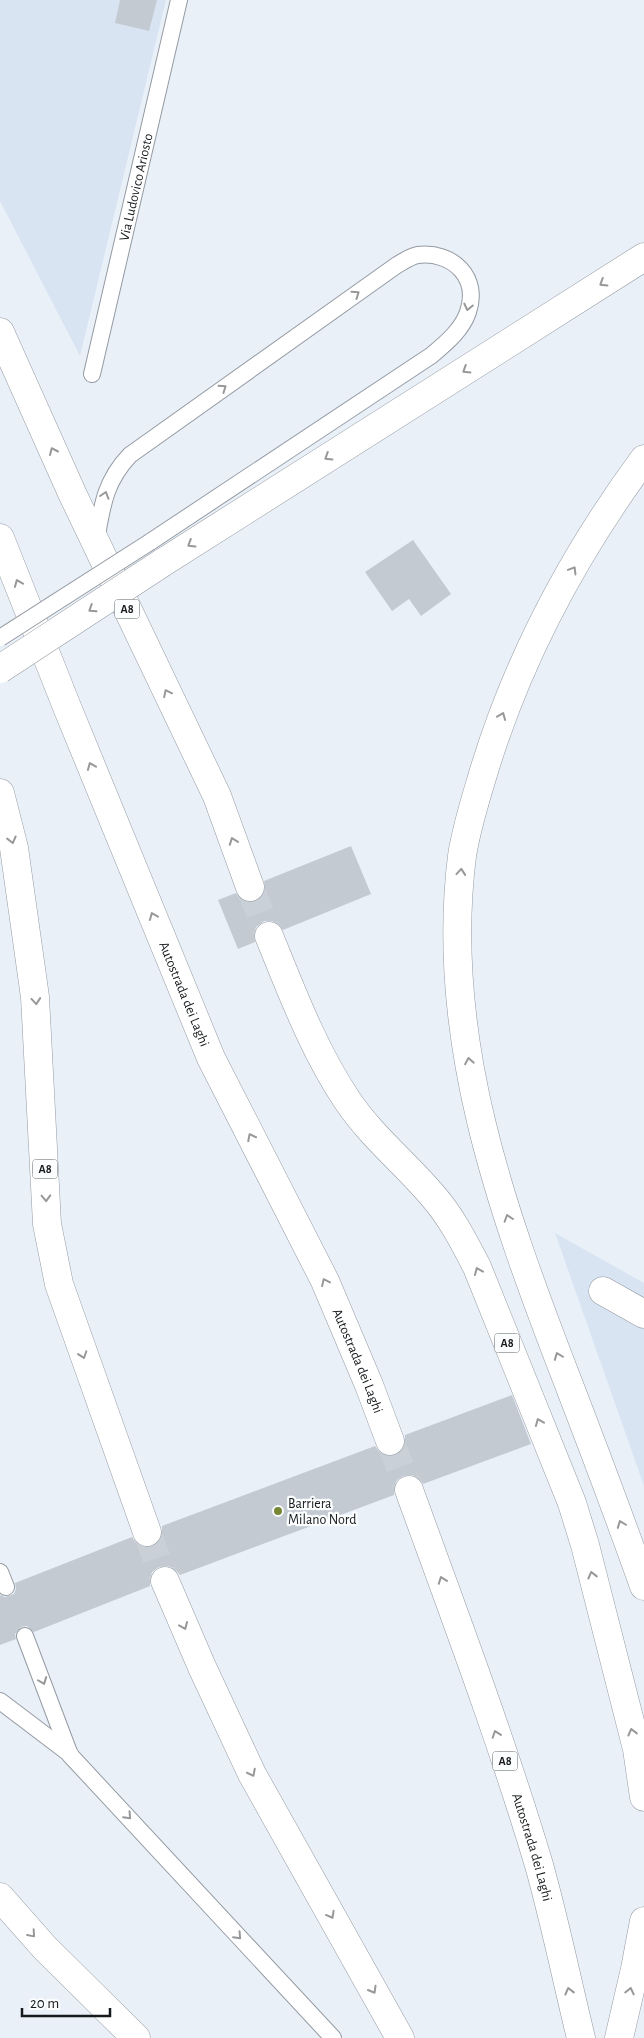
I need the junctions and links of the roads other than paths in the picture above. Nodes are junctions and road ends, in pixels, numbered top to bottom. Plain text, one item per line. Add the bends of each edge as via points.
1 (179, 0) edge
2 (644, 257) edge
3 (0, 332) edge
4 (92, 374) dead end
5 (644, 459) edge
6 (0, 538) edge
7 (95, 543) junction
8 (156, 553) junction
9 (0, 638) edge
10 (0, 669) edge
11 (0, 793) edge
12 (250, 887) tunnel mouth
13 (269, 936) tunnel mouth
14 (603, 1291) dead end
15 (644, 1314) edge
16 (390, 1440) tunnel mouth
17 (409, 1490) tunnel mouth
18 (147, 1532) tunnel mouth
19 (165, 1581) tunnel mouth
20 (644, 1586) edge
21 (25, 1636) dead end
22 (0, 1701) edge
23 (70, 1755) junction
24 (644, 1797) edge
25 (0, 1897) edge
26 (644, 1921) edge
27 (136, 2038) edge
28 (333, 2038) edge
29 (400, 2038) edge
30 (581, 2038) edge
31 (619, 2038) edge

1 - 4 lane, Via Ludovico Ariosto
2 -> 8 main road
7 -> 3 main road, A8
20 -> 5 main road via 523,1264 494,1176 462,1024 457,921 462,854 496,730 556,598
16 -> 6 main road, Autostrada dei Laghi via 325,1281 211,1058
7 -> 8 lane via 101,507 110,480 130,455 397,265 415,256 429,254 441,256 461,269 471,294 469,311 460,329 446,343
12 -> 7 main road, A8 via 217,796
8 - 9 lane, bridge
8 -> 10 main road, bridge
11 -> 18 main road, A8 via 14,848 36,997 47,1224 57,1276
24 -> 13 main road, A8 via 636,1749 572,1503 477,1267 460,1233 434,1196 378,1139 348,1101 307,1029
14 - 15 main road
30 -> 17 main road, Autostrada dei Laghi / A8 via 539,1867
19 -> 29 main road via 252,1774
21 -> 23 lane
22 - 23 lane
23 -> 28 lane
25 -> 27 main road via 45,1948
31 -> 26 main road

